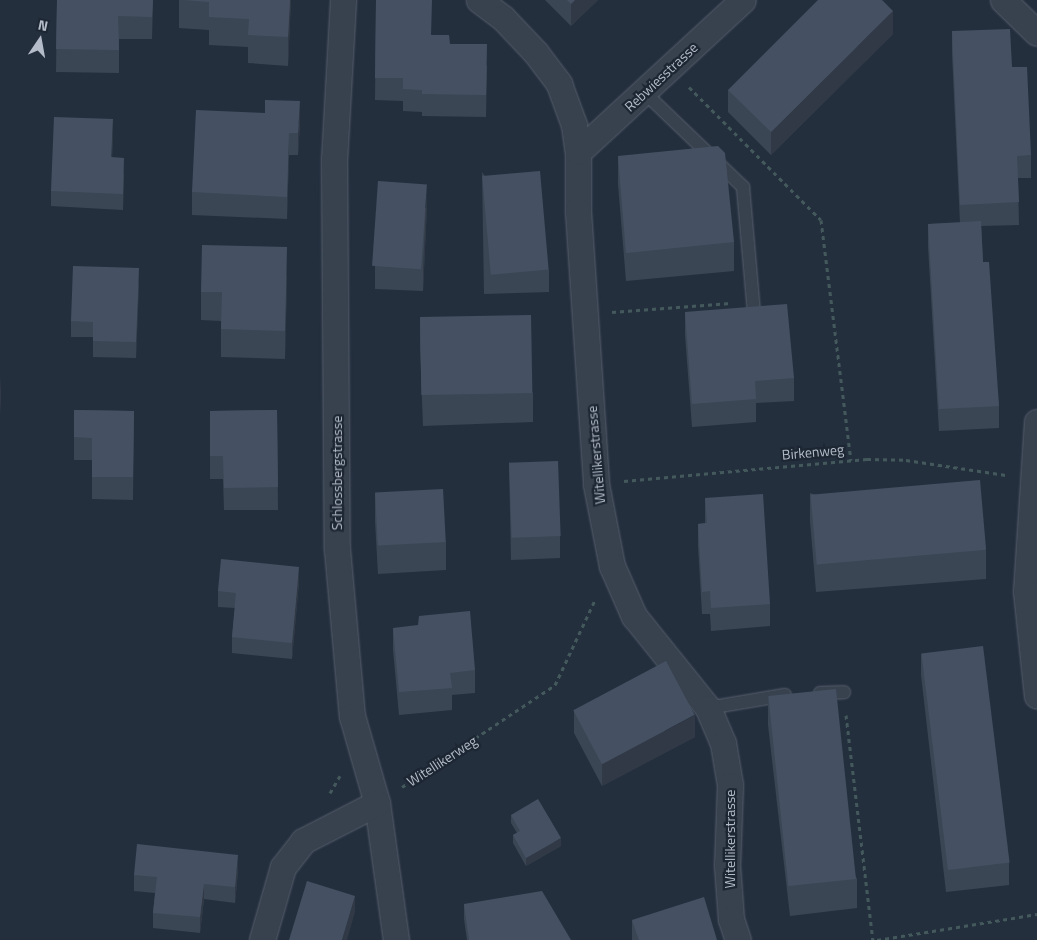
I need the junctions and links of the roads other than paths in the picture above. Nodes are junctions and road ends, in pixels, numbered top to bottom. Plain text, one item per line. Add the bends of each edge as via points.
1 (343, 0) edge
2 (479, 0) edge
3 (743, 0) edge
4 (1003, 0) edge
5 (1037, 33) edge
6 (644, 93) junction
7 (578, 152) junction
8 (754, 314) edge
9 (1037, 422) edge
10 (844, 692) road end
11 (1037, 695) edge
12 (708, 708) junction
13 (377, 803) junction
14 (262, 940) edge
15 (396, 940) edge
16 (738, 940) edge

1 - 13 street, Schlossbergstrasse via 334,159 337,549 352,716
2 - 7 street, Witellikerstrasse via 503,18 536,53 559,84 574,125
3 - 6 street, Rebwiesstrasse
4 - 5 street
6 - 7 street, Rebwiesstrasse
6 - 8 lane via 743,187
7 - 12 street, Witellikerstrasse via 578,211 596,484 612,566 634,616
9 - 11 street via 1026,591
10 - 12 lane via 763,697
12 - 16 street, Witellikerstrasse via 723,743 730,785 727,865 731,918
13 - 14 street via 303,841 283,867
13 - 15 street, Schlossbergstrasse

